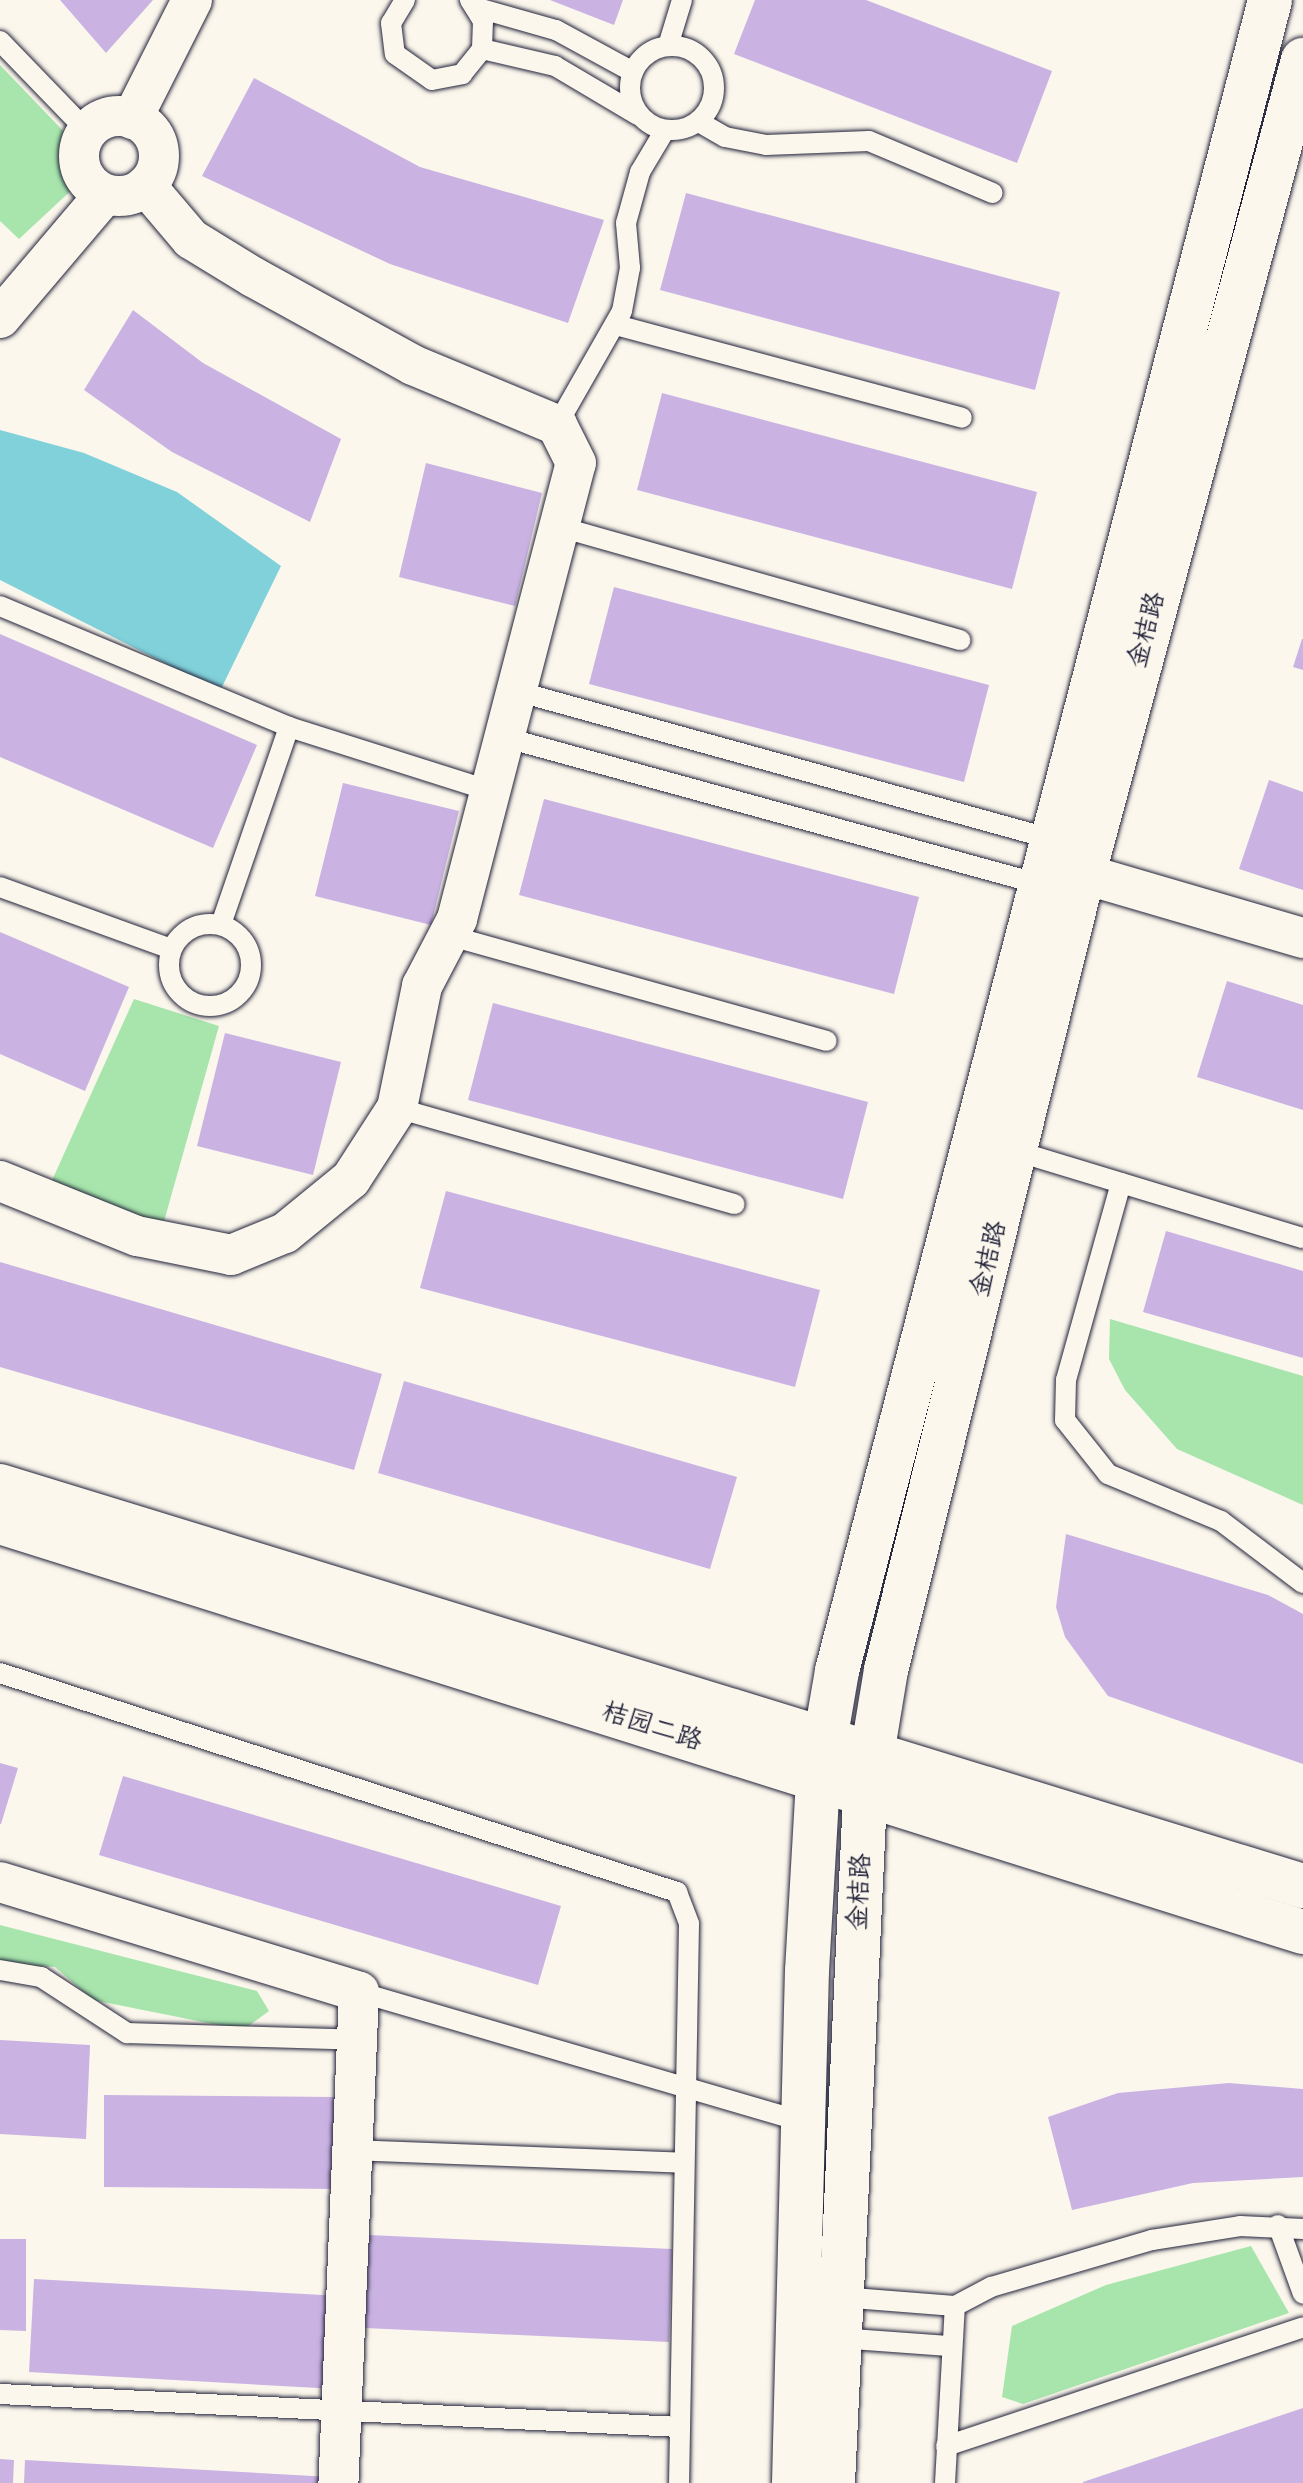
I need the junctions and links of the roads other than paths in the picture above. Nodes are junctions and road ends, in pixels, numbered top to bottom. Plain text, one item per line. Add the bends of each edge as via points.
1 (192, 0) edge
2 (405, 0) edge
3 (682, 0) edge
4 (1270, 0) edge
5 (1277, 0) edge
6 (474, 4) edge
7 (1303, 10) edge
8 (0, 41) edge
9 (668, 46) junction
10 (482, 49) junction
11 (1303, 60) edge
12 (633, 72) junction
13 (639, 116) junction
14 (132, 119) junction
15 (699, 122) junction
16 (665, 130) junction
17 (87, 131) junction
18 (146, 186) junction
19 (993, 193) dead end
20 (105, 194) junction
21 (0, 318) edge
22 (616, 325) junction
23 (962, 418) dead end
24 (557, 425) junction
25 (564, 528) junction
26 (0, 606) edge
27 (960, 640) dead end
28 (516, 691) junction
29 (289, 727) junction
30 (503, 737) junction
31 (491, 791) junction
32 (1069, 868) junction
33 (0, 887) edge
34 (221, 925) junction
35 (451, 936) junction
36 (1303, 938) edge
37 (171, 949) junction
38 (827, 1041) dead end
39 (397, 1108) junction
40 (1016, 1151) junction
41 (0, 1181) edge
42 (1121, 1183) junction
43 (735, 1204) dead end
44 (1303, 1238) edge
45 (0, 1486) edge
46 (0, 1522) edge
47 (1303, 1583) edge
48 (0, 1673) edge
49 (821, 1761) junction
50 (869, 1776) junction
51 (0, 1882) edge
52 (1303, 1886) edge
53 (1303, 1932) edge
54 (0, 1970) edge
55 (359, 1992) junction
56 (357, 2040) junction
57 (688, 2088) junction
58 (803, 2122) junction
59 (350, 2150) junction
60 (684, 2163) junction
61 (1278, 2225) junction
62 (1303, 2229) edge
63 (1303, 2294) edge
64 (955, 2306) junction
65 (839, 2318) junction
66 (1303, 2327) edge
67 (949, 2346) junction
68 (0, 2394) edge
69 (341, 2412) junction
70 (680, 2427) junction
71 (946, 2446) junction
72 (338, 2483) edge
73 (679, 2483) edge
74 (794, 2483) edge
75 (833, 2483) edge
76 (945, 2483) edge

1 - 14 street
2 - 10 lane via 391,38 417,76 462,74
3 - 9 lane
4 - 32 main road
5 - 7 main road
6 - 10 lane
6 - 12 lane via 556,30
8 - 17 lane
9 - 12 lane via 648,53
9 - 15 lane via 696,53 713,75 713,101
10 - 13 lane via 555,66
11 - 32 main road, 金桔路
12 - 13 lane via 630,94
13 - 16 lane
14 - 17 street via 108,118
14 - 18 street via 158,148
15 - 16 lane
15 - 19 lane via 755,143 869,141
16 - 22 lane via 640,172 626,223 630,268
17 - 20 street via 80,167
18 - 20 street via 127,195
18 - 24 street via 191,239 253,277 413,365
20 - 21 street
22 - 23 lane
22 - 24 lane
24 - 25 street via 576,463
25 - 27 lane
25 - 28 street
26 - 29 lane
28 - 30 street
28 - 32 lane
29 - 31 lane
29 - 34 lane
30 - 31 street
30 - 32 lane
31 - 35 street
32 - 36 street
32 - 40 main road, 金桔路
32 - 49 main road
33 - 37 lane
34 - 37 lane via 190,928
34 - 37 lane via 239,935 251,958 247,984 229,1002 187,1000 170,978
35 - 38 lane
35 - 39 street via 422,986
39 - 41 street via 351,1179 285,1233 244,1252 186,1249 137,1236
39 - 43 lane
40 - 42 lane
40 - 50 main road, 金桔路 via 886,1670
42 - 44 lane
42 - 47 lane via 1066,1380 1065,1420 1108,1474 1221,1521
45 - 49 main road, 桔园二路
46 - 49 main road, 桔园二路
48 - 57 lane via 662,1882 677,1892 689,1924
49 - 50 main road, 桔园二路
49 - 58 main road
50 - 52 main road, 桔园二路
50 - 53 main road, 桔园二路
50 - 65 main road, 金桔路
51 - 55 street
54 - 56 lane via 41,1977 127,2033
55 - 56 street
55 - 57 lane
56 - 59 street
57 - 58 lane
57 - 60 lane
58 - 74 main road
59 - 60 lane
59 - 69 street
60 - 70 lane
61 - 62 lane
61 - 63 lane
61 - 64 lane via 1152,2240 991,2287
64 - 65 lane
64 - 67 lane
65 - 67 lane
65 - 75 main road, 金桔路
66 - 71 lane
67 - 71 lane
68 - 69 lane
69 - 70 lane
69 - 72 street
70 - 73 lane
71 - 76 lane

